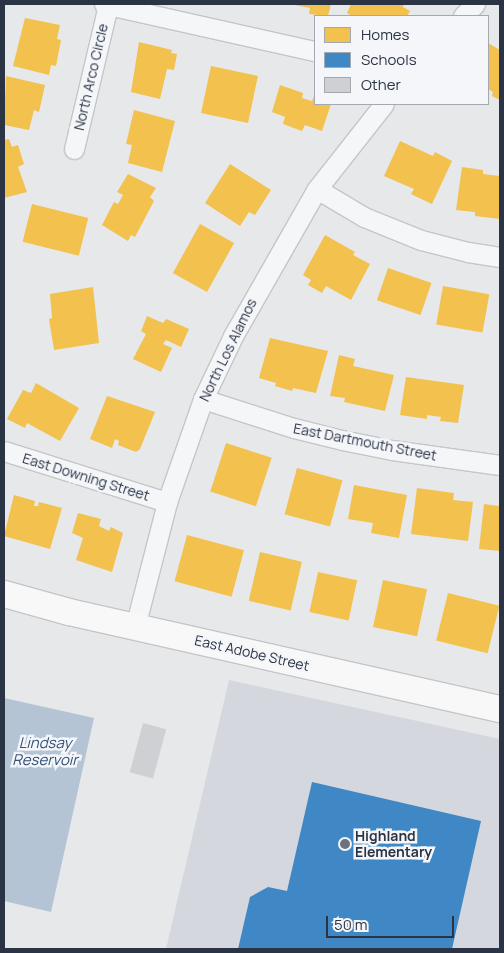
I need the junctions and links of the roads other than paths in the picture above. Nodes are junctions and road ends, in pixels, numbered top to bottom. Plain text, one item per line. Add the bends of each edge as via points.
1 (106, 4) edge
2 (475, 4) edge
3 (464, 15) edge
4 (314, 51) edge
5 (383, 105) edge
6 (74, 149) dead end
7 (317, 189) junction
8 (500, 257) edge
9 (203, 399) junction
10 (4, 452) edge
11 (500, 465) edge
12 (167, 502) junction
13 (4, 594) edge
14 (135, 627) junction
15 (500, 709) edge

1 - 4 street
1 - 6 street, North Arco Circle
2 - 3 street
5 - 7 street, North Los Alamos
7 - 8 street via 364,217 421,240
7 - 9 street, North Los Alamos via 262,281
9 - 11 street, East Dartmouth Street via 342,440
9 - 12 street, North Los Alamos
10 - 12 street, East Downing Street
12 - 14 street, North Los Alamos
13 - 14 street, East Adobe Street
14 - 15 street, East Adobe Street

